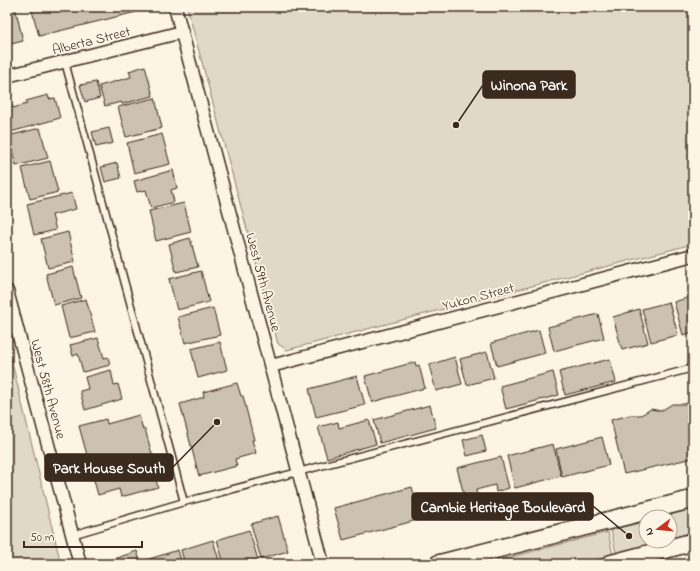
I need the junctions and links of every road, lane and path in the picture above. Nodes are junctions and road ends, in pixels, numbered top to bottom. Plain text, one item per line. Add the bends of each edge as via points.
1 (175, 7) edge
2 (182, 32) junction
3 (65, 62) junction
4 (7, 76) edge
5 (693, 255) edge
6 (7, 291) edge
7 (271, 366) junction
8 (693, 368) edge
9 (299, 472) junction
10 (693, 499) edge
11 (184, 502) junction
12 (72, 535) junction
13 (693, 542) edge
14 (80, 564) edge
15 (324, 564) edge
16 (438, 564) edge
17 (610, 564) edge

1 - 2 street, West 59th Avenue
2 - 3 street, Alberta Street
2 - 7 street, West 59th Avenue
3 - 4 street, Alberta Street
3 - 11 lane
5 - 7 street, Yukon Street
6 - 12 street, West 58th Avenue
7 - 9 street, West 59th Avenue
8 - 9 lane
9 - 11 lane
9 - 15 street, West 59th Avenue
10 - 16 main road
11 - 12 lane
12 - 14 street, West 58th Avenue
13 - 17 main road

